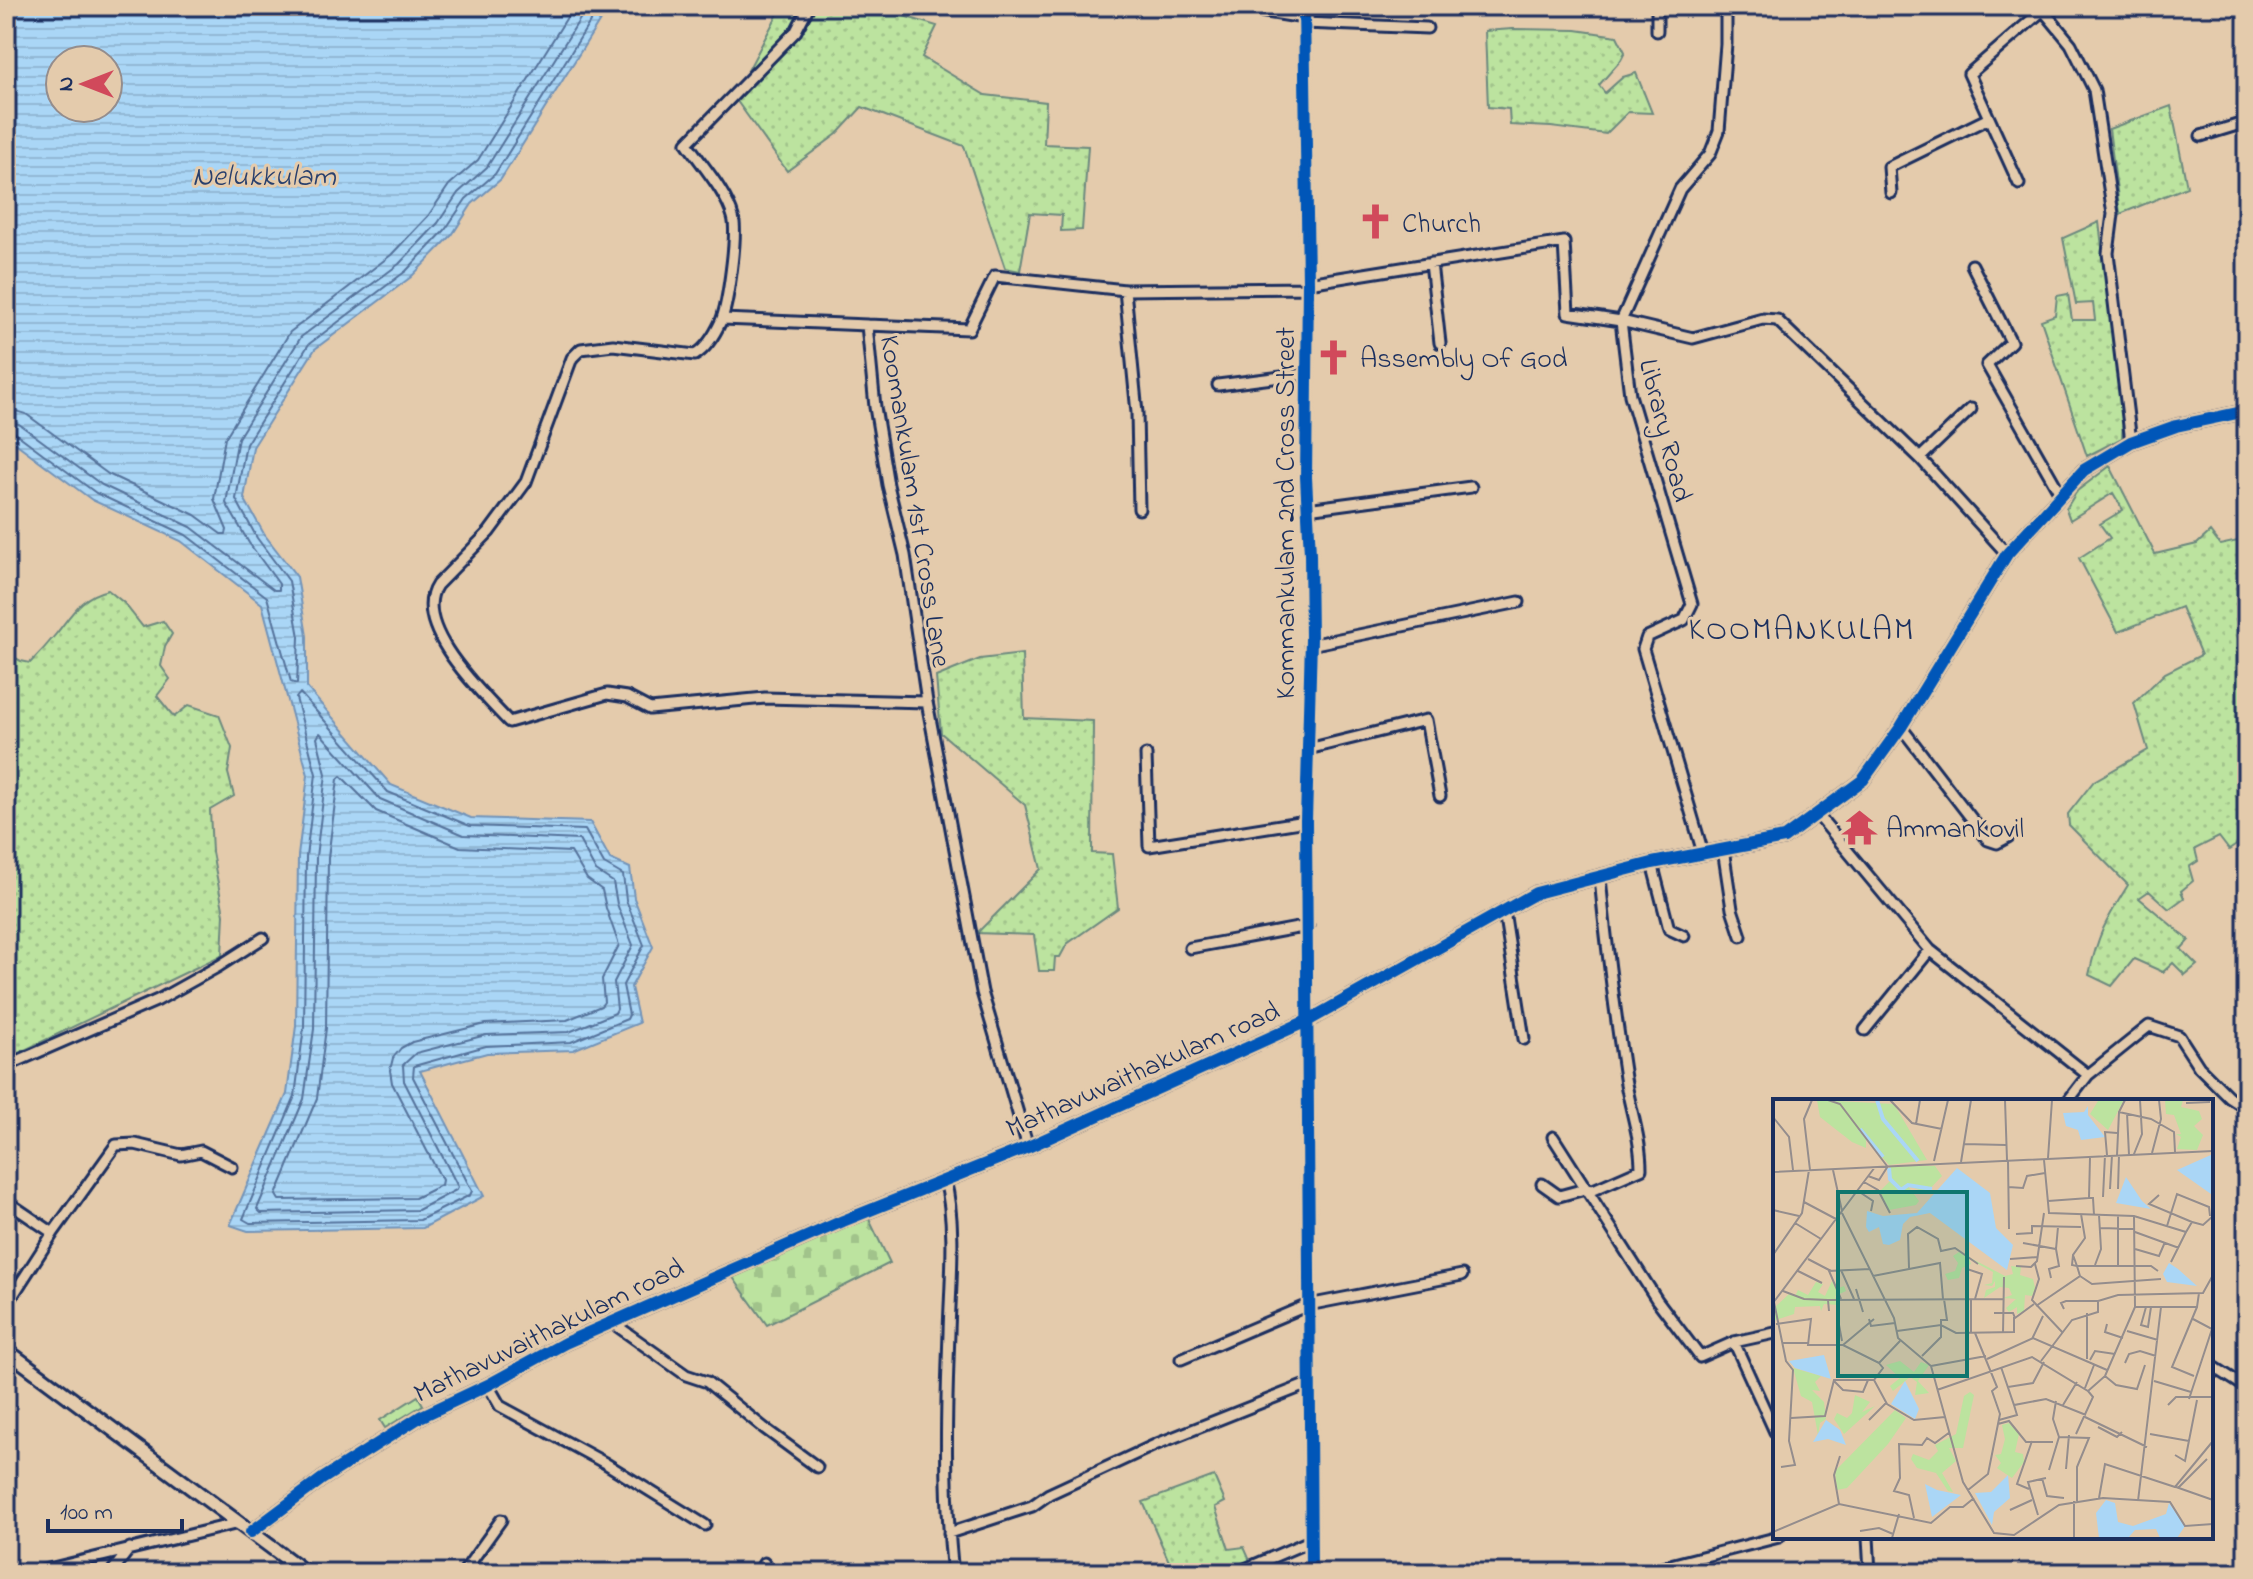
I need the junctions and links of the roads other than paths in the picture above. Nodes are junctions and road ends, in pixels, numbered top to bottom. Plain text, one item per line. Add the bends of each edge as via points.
1 (809, 6) edge
2 (1228, 6) edge
3 (1304, 6) edge
4 (1657, 6) edge
5 (1726, 6) edge
6 (2045, 8) edge
7 (1304, 21) junction
8 (1427, 28) dead end
9 (1657, 31) dead end
10 (1989, 118) junction
11 (2247, 122) edge
12 (2201, 136) dead end
13 (2019, 184) dead end
14 (1891, 193) dead end
15 (1431, 263) junction
16 (1972, 265) dead end
17 (1308, 285) junction
18 (1125, 290) junction
19 (722, 319) junction
20 (1621, 321) junction
21 (867, 325) junction
22 (1440, 343) dead end
23 (1305, 374) junction
24 (1218, 385) dead end
25 (1971, 409) dead end
26 (2247, 411) edge
27 (2131, 442) junction
28 (1920, 458) junction
29 (1471, 487) dead end
30 (2061, 495) junction
31 (1139, 509) dead end
32 (1307, 509) junction
33 (2007, 554) junction
34 (1519, 602) dead end
35 (1310, 645) junction
36 (927, 702) junction
37 (1901, 727) junction
38 (1308, 749) junction
39 (1146, 755) dead end
40 (1440, 796) dead end
41 (1817, 814) junction
42 (1306, 821) junction
43 (2008, 837) dead end
44 (1723, 849) junction
45 (1703, 853) junction
46 (1652, 863) junction
47 (1600, 877) junction
48 (1504, 911) junction
49 (1308, 926) junction
50 (1684, 936) dead end
51 (1741, 936) dead end
52 (263, 938) dead end
53 (1190, 948) dead end
54 (1930, 950) junction
55 (1309, 1020) junction
56 (1865, 1030) dead end
57 (1524, 1039) dead end
58 (6, 1066) edge
59 (2088, 1075) junction
60 (2070, 1099) edge
61 (2247, 1109) edge
62 (1553, 1137) dead end
63 (1028, 1147) junction
64 (232, 1167) dead end
65 (945, 1180) junction
66 (1542, 1184) dead end
67 (1585, 1189) junction
68 (6, 1201) edge
69 (53, 1233) junction
70 (1462, 1275) dead end
71 (1308, 1305) junction
72 (6, 1306) edge
73 (610, 1321) junction
74 (1773, 1333) edge
75 (1734, 1342) junction
76 (6, 1350) edge
77 (1181, 1359) dead end
78 (2213, 1366) edge
79 (1308, 1384) junction
80 (488, 1385) junction
81 (2247, 1388) edge
82 (1773, 1428) edge
83 (817, 1467) dead end
84 (501, 1520) dead end
85 (239, 1523) junction
86 (705, 1525) dead end
87 (251, 1532) junction
88 (949, 1533) junction
89 (1773, 1539) edge
90 (1868, 1539) edge
91 (1310, 1541) junction
92 (130, 1548) junction
93 (764, 1563) dead end
94 (32, 1573) edge
95 (111, 1573) edge
96 (306, 1573) edge
97 (463, 1573) edge
98 (758, 1573) edge
99 (953, 1573) edge
100 (1236, 1573) edge
101 (1311, 1573) edge
102 (1600, 1573) edge
103 (1621, 1573) edge
104 (1639, 1573) edge
105 (1870, 1573) edge

1 - 19 street via 796,31 687,143 734,219
2 - 7 street
3 - 7 street, Kommankulam 2nd Cross Street
4 - 9 street
5 - 20 street via 1719,131 1710,154 1680,189
6 - 10 street via 1969,74
6 - 27 street via 2094,90 2113,214 2108,253
7 - 8 street
7 - 17 street, Kommankulam 2nd Cross Street
10 - 13 street
10 - 14 street via 1889,167
11 - 12 street
15 - 17 street, Koomankulam 1st Cross Lane
15 - 20 street, Koomankulam 1st Cross Lane via 1564,242 1568,313
15 - 22 street
16 - 30 street via 2011,342 1987,365
17 - 18 street, Koomankulam 1st Cross Lane
17 - 23 street, Kommankulam 2nd Cross Street
18 - 21 street, Koomankulam 1st Cross Lane via 995,276 969,329
18 - 31 street via 1137,413
19 - 21 street
19 - 36 street via 695,355 613,345 581,349 572,358 526,482 432,594 430,614 437,633 509,722 607,694 650,709 765,698
20 - 28 street via 1693,338 1777,320
20 - 45 street, Library Road via 1630,395 1692,604 1684,620 1647,637 1643,649
21 - 36 street, Koomankulam 1st Cross Lane via 878,423
23 - 24 street
23 - 32 street, Kommankulam 2nd Cross Street
25 - 28 street
26 - 27 street, Mathavuvaithakulam road
27 - 30 street, Mathavuvaithakulam road via 2084,470
28 - 33 street
29 - 32 street
30 - 33 street, Mathavuvaithakulam road
32 - 35 street, Kommankulam 2nd Cross Street
33 - 37 street, Mathavuvaithakulam road
34 - 35 street
35 - 38 street, Kommankulam 2nd Cross Street
36 - 63 street, Koomankulam 1st Cross Lane via 982,992
37 - 41 street, Mathavuvaithakulam road via 1863,780
37 - 43 street via 1988,840 1997,843
38 - 40 street via 1426,720
38 - 42 street, Kommankulam 2nd Cross Street
39 - 42 street via 1149,846
41 - 44 street, Mathavuvaithakulam road via 1784,838
41 - 54 street
42 - 49 street, Kommankulam 2nd Cross Street
44 - 45 street, Mathavuvaithakulam road
44 - 51 street
45 - 46 street, Mathavuvaithakulam road
46 - 47 street, Mathavuvaithakulam road
46 - 50 street via 1669,929
47 - 48 street, Mathavuvaithakulam road via 1536,893
47 - 67 street via 1608,967 1641,1169
48 - 55 street, Mathavuvaithakulam road
48 - 57 street
49 - 53 street
49 - 55 street, Kommankulam 2nd Cross Street
52 - 58 street via 158,1000
54 - 56 street
54 - 59 street
55 - 63 street, Mathavuvaithakulam road
55 - 71 street, Kommankulam 2nd Cross Street
59 - 60 street
59 - 61 street via 2149,1026 2179,1036 2199,1067
62 - 67 street
63 - 65 street, Mathavuvaithakulam road
64 - 69 street via 201,1151 181,1155 116,1145
65 - 73 street, Mathavuvaithakulam road
65 - 88 street via 951,1266
66 - 67 street via 1559,1196
67 - 75 street via 1700,1357
68 - 69 street
69 - 72 street
70 - 71 street
71 - 77 street
71 - 79 street, Kommankulam 2nd Cross Street
73 - 80 street, Mathavuvaithakulam road
73 - 83 street via 686,1375 707,1382
74 - 75 street
75 - 82 street
76 - 85 main road
78 - 81 street
79 - 88 street via 1157,1444 1032,1506
79 - 91 street, Kommankulam 2nd Cross Street
80 - 86 street via 500,1406
80 - 87 street, Mathavuvaithakulam road via 420,1417
84 - 97 street
85 - 87 main road
85 - 92 street
87 - 96 main road
88 - 99 street
89 - 104 street
90 - 105 street
91 - 100 street
91 - 101 street, Kommankulam 2nd Cross Street
92 - 94 street
92 - 95 street
93 - 98 street
102 - 103 street

